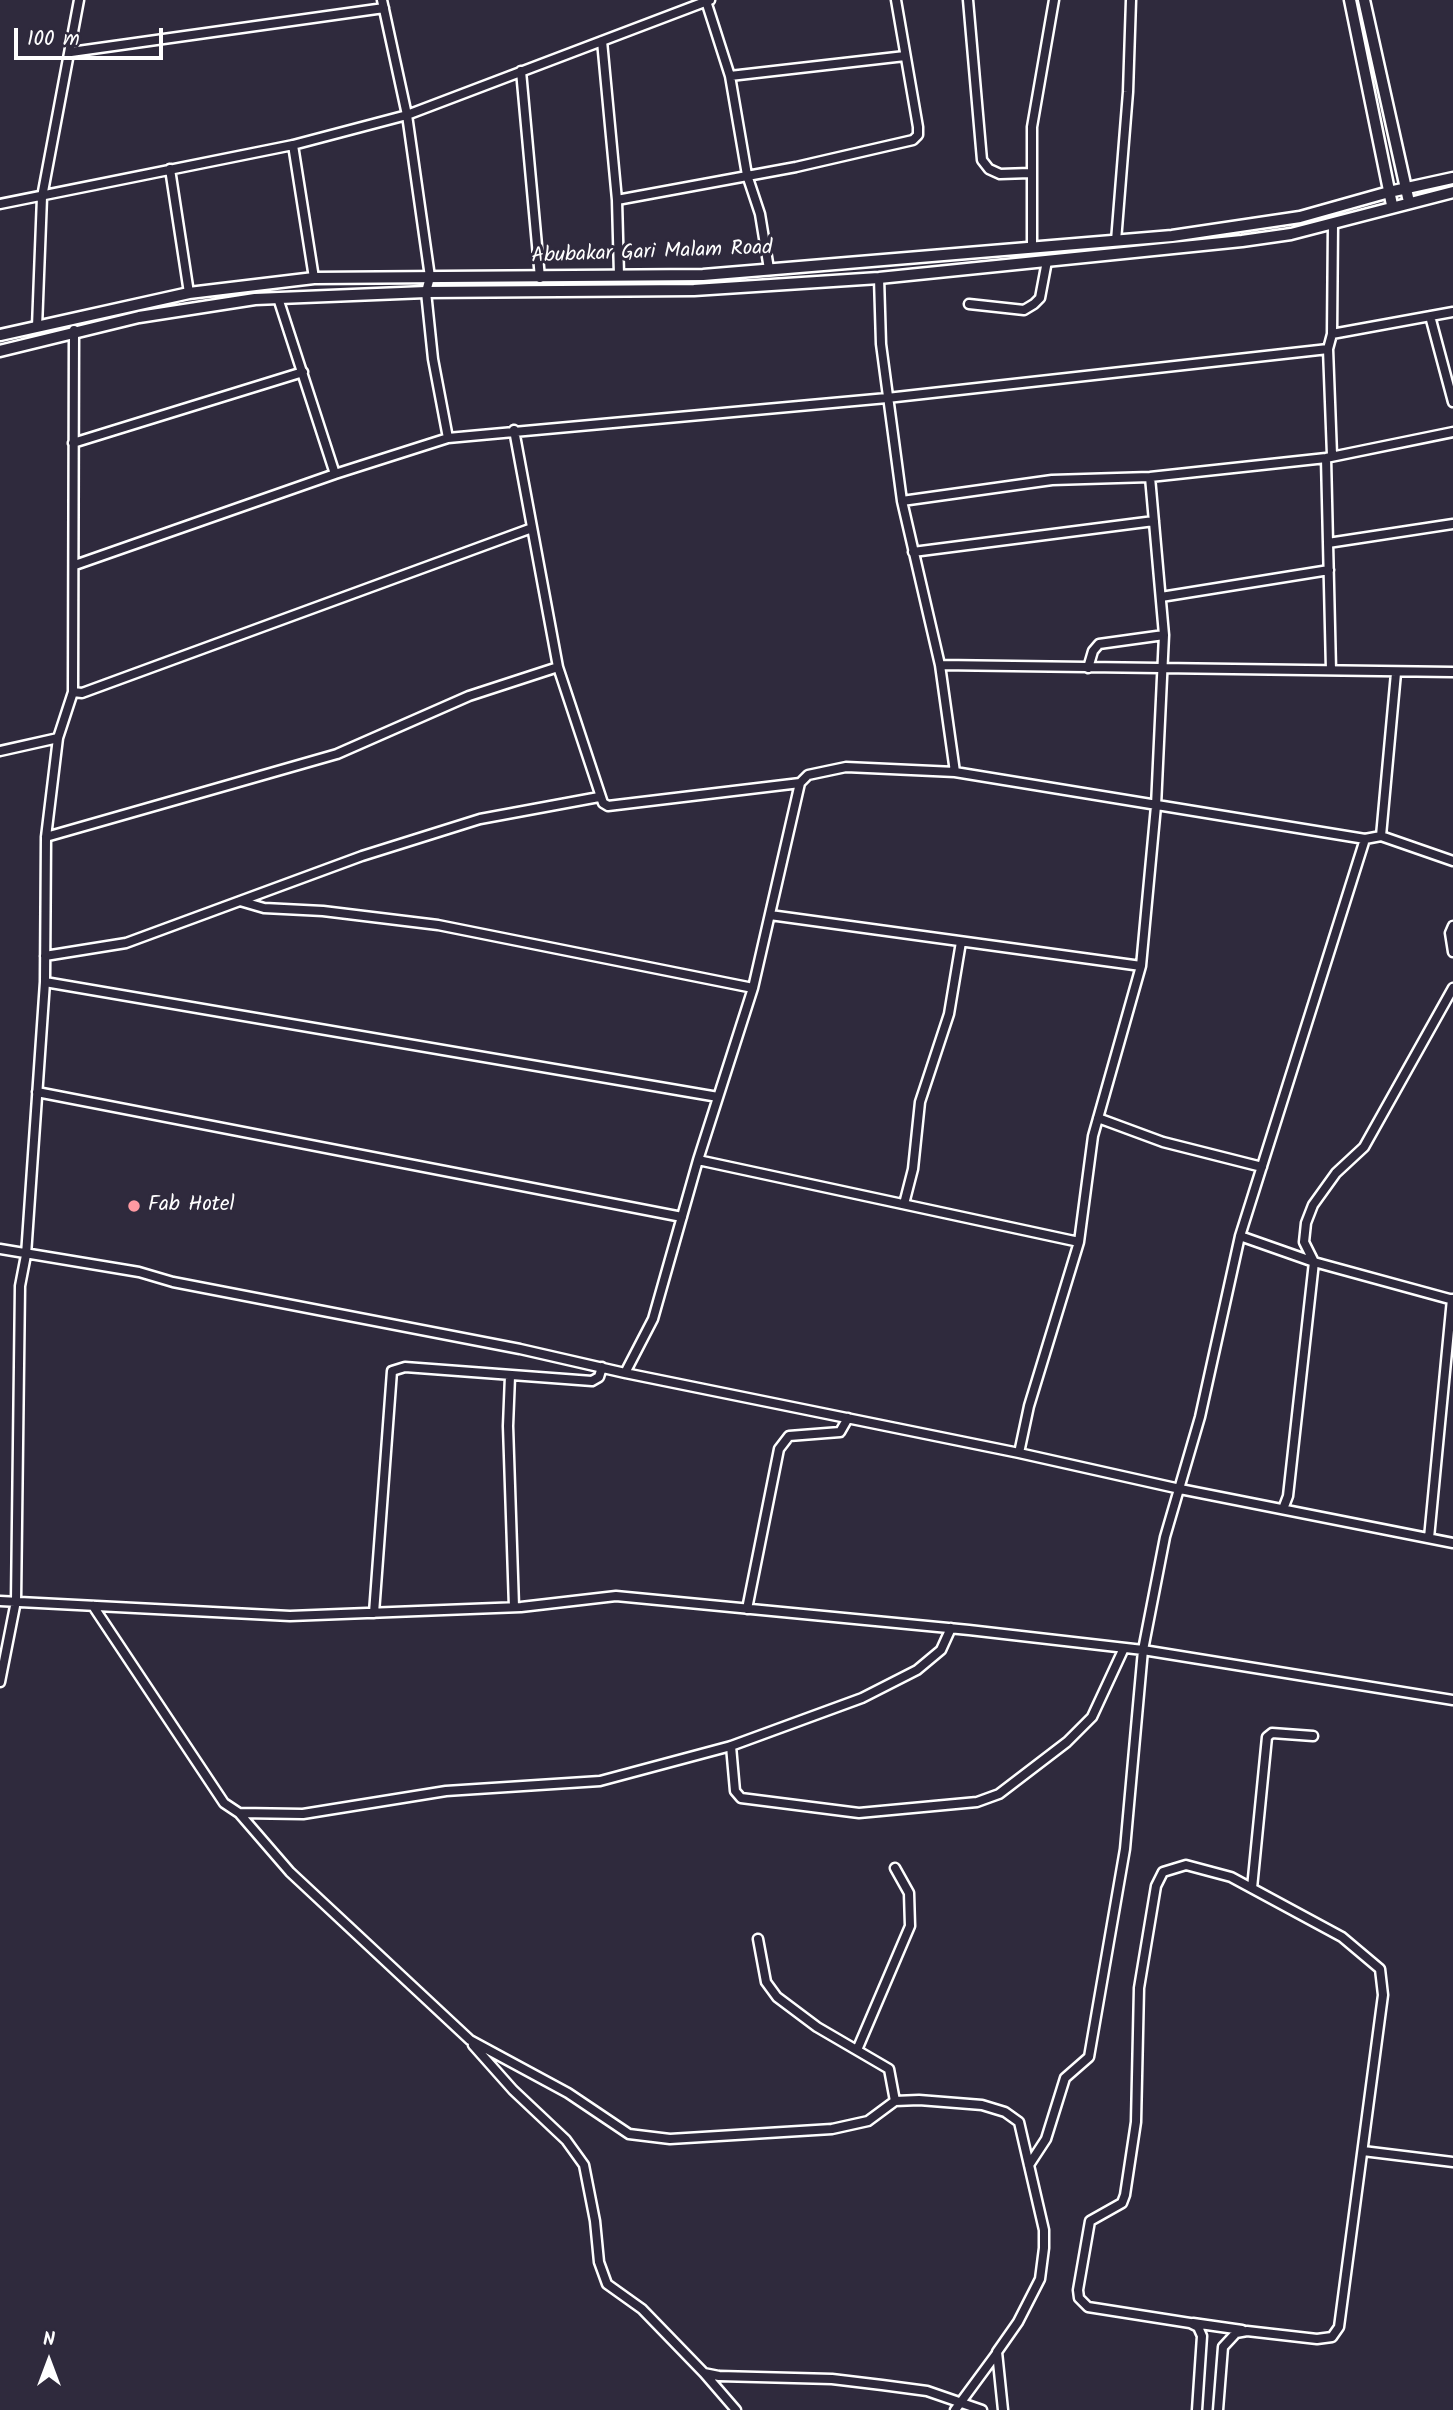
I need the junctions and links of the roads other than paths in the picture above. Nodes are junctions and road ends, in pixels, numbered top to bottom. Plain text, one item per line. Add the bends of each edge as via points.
1 (79, 0) edge
2 (896, 0) edge
3 (968, 0) edge
4 (1054, 0) edge
5 (1131, 0) edge
6 (1350, 0) edge
7 (1364, 0) edge
8 (708, 1) edge
9 (383, 4) edge
10 (602, 41) junction
11 (71, 52) junction
12 (905, 56) junction
13 (521, 71) junction
14 (730, 76) junction
15 (407, 115) junction
16 (293, 145) junction
17 (170, 169) junction
18 (1030, 173) junction
19 (747, 175) junction
20 (1453, 178) edge
21 (1405, 188) junction
22 (1389, 192) junction
23 (1453, 192) edge
24 (42, 197) junction
25 (617, 200) junction
26 (1409, 201) junction
27 (0, 204) edge
28 (1392, 205) junction
29 (1333, 224) junction
30 (1116, 242) junction
31 (1032, 248) junction
32 (1047, 261) junction
33 (769, 269) junction
34 (619, 275) junction
35 (430, 277) junction
36 (314, 278) junction
37 (540, 278) junction
38 (879, 278) junction
39 (426, 292) junction
40 (189, 293) junction
41 (278, 298) junction
42 (970, 304) dead end
43 (1453, 312) edge
44 (1430, 316) junction
45 (37, 327) junction
46 (74, 330) junction
47 (1332, 334) junction
48 (0, 335) edge
49 (1328, 349) junction
50 (0, 351) edge
51 (303, 372) junction
52 (887, 398) junction
53 (1453, 402) edge
54 (514, 430) junction
55 (1453, 432) edge
56 (448, 438) junction
57 (73, 443) junction
58 (1329, 456) junction
59 (335, 474) junction
60 (1150, 477) junction
61 (902, 501) junction
62 (1154, 521) junction
63 (1453, 524) edge
64 (532, 528) junction
65 (1328, 543) junction
66 (913, 552) junction
67 (75, 565) junction
68 (1329, 570) junction
69 (1161, 597) junction
70 (1164, 635) junction
71 (940, 665) junction
72 (558, 667) junction
73 (1088, 667) junction
74 (1160, 668) junction
75 (1331, 670) junction
76 (1453, 672) edge
77 (1396, 673) junction
78 (73, 692) junction
79 (58, 737) junction
80 (0, 751) edge
81 (955, 772) junction
82 (800, 783) junction
83 (599, 797) junction
84 (1156, 806) junction
85 (1381, 835) junction
86 (46, 837) junction
87 (1365, 839) junction
88 (1453, 861) edge
89 (240, 901) junction
90 (770, 915) junction
91 (1453, 926) edge
92 (961, 942) junction
93 (1453, 952) edge
94 (45, 956) junction
95 (1140, 966) junction
96 (45, 982) junction
97 (753, 988) junction
98 (1453, 988) edge
99 (37, 1092) junction
100 (718, 1097) junction
101 (1098, 1118) junction
102 (698, 1160) junction
103 (1262, 1167) junction
104 (904, 1203) junction
105 (682, 1217) junction
106 (1240, 1236) junction
107 (1079, 1242) junction
108 (0, 1249) edge
109 (26, 1255) junction
110 (1314, 1262) junction
111 (1452, 1299) edge
112 (602, 1367) junction
113 (625, 1373) junction
114 (510, 1376) junction
115 (848, 1418) junction
116 (1019, 1453) junction
117 (1180, 1489) junction
118 (1283, 1509) junction
119 (1429, 1538) junction
120 (1453, 1543) edge
121 (0, 1601) edge
122 (16, 1601) junction
123 (93, 1606) junction
124 (514, 1607) junction
125 (747, 1609) junction
126 (374, 1613) junction
127 (951, 1628) junction
128 (1124, 1648) junction
129 (1143, 1650) junction
130 (0, 1682) edge
131 (1453, 1700) edge
132 (1313, 1736) dead end
133 (731, 1746) junction
134 (239, 1813) junction
135 (895, 1868) dead end
136 (1252, 1888) junction
137 (758, 1938) dead end
138 (470, 2040) junction
139 (858, 2049) junction
140 (895, 2101) junction
141 (1363, 2151) junction
142 (1453, 2162) edge
143 (1029, 2165) junction
144 (1190, 2323) junction
145 (1247, 2331) junction
146 (998, 2352) junction
147 (704, 2373) junction
148 (962, 2402) junction
149 (736, 2410) edge
150 (955, 2410) edge
151 (982, 2410) edge
152 (1003, 2410) edge
153 (1197, 2410) edge
154 (1218, 2410) edge

1 - 11 street
2 - 12 street
3 - 18 street via 982,160 1000,174
4 - 18 street via 1032,127
5 - 30 street
6 - 22 street
7 - 21 street
8 - 10 street
8 - 14 street
9 - 11 street
9 - 15 street
10 - 13 street
10 - 25 street
11 - 24 street
12 - 14 street
12 - 19 street via 918,127 913,139
13 - 15 street
13 - 37 street
14 - 19 street
15 - 16 street
15 - 35 street
16 - 17 street
16 - 36 street
17 - 24 street
17 - 40 street
18 - 31 street
19 - 25 street
19 - 33 street via 760,214
20 - 21 street, Abubakar Gari Malam Road
21 - 22 street, Abubakar Gari Malam Road
21 - 26 street
22 - 28 street
22 - 30 street, Abubakar Gari Malam Road via 1300,217
23 - 26 street
24 - 27 street
24 - 45 street
25 - 34 street
26 - 28 street
28 - 29 street
29 - 32 street via 1254,239
29 - 47 street
30 - 31 street, Abubakar Gari Malam Road
31 - 33 street, Abubakar Gari Malam Road
32 - 38 street
32 - 42 street via 1040,298 1024,310
33 - 34 street, Abubakar Gari Malam Road
34 - 37 street, Abubakar Gari Malam Road
35 - 36 street, Abubakar Gari Malam Road
35 - 37 street, Abubakar Gari Malam Road
35 - 39 street
36 - 40 street, Abubakar Gari Malam Road
38 - 39 street via 657,292
38 - 52 street
39 - 41 street
39 - 56 street
40 - 45 street, Abubakar Gari Malam Road
41 - 46 street via 190,308
41 - 51 street
43 - 44 street
44 - 47 street
44 - 53 street
45 - 48 street, Abubakar Gari Malam Road
46 - 50 street
46 - 57 street
47 - 49 street
49 - 52 street
49 - 58 street
51 - 57 street
51 - 59 street
52 - 54 street
52 - 61 street
54 - 56 street
54 - 64 street
55 - 58 street
56 - 59 street
57 - 67 street
58 - 60 street
58 - 65 street
59 - 67 street
60 - 61 street via 1052,480
60 - 62 street
61 - 66 street
62 - 66 street
62 - 69 street
63 - 65 street
64 - 72 street
64 - 78 street via 82,693
65 - 68 street
66 - 71 street
67 - 78 street
68 - 69 street
68 - 75 street
69 - 70 street
70 - 73 street via 1100,644
70 - 74 street
71 - 73 street
71 - 81 street
72 - 83 street
72 - 86 street via 469,696 337,754
73 - 74 street
74 - 75 street
74 - 84 street
75 - 77 street
76 - 77 street
77 - 85 street
78 - 79 street
79 - 80 street
79 - 86 street
81 - 82 street via 846,767 808,775
81 - 84 street
82 - 83 street via 608,806
82 - 90 street
83 - 89 street via 480,819
84 - 87 street
84 - 95 street
85 - 87 street
85 - 88 street
86 - 94 street
87 - 103 street
89 - 94 street via 126,943
89 - 97 street via 264,908 438,925
90 - 92 street
90 - 97 street
91 - 93 street
92 - 95 street
92 - 104 street via 949,1014 920,1102 913,1169
94 - 96 street
95 - 101 street
96 - 99 street
96 - 100 street
97 - 100 street
98 - 110 street via 1370,1137 1313,1205 1304,1242
99 - 105 street
99 - 109 street
100 - 102 street
101 - 103 street via 1163,1142
101 - 107 street
102 - 104 street
102 - 105 street
103 - 106 street
104 - 107 street
105 - 113 street via 653,1320
106 - 110 street
106 - 117 street
107 - 116 street
108 - 109 street
109 - 112 street via 139,1272
109 - 122 street via 20,1286
110 - 111 street
110 - 118 street
111 - 119 street
112 - 113 street
112 - 114 street via 592,1381
113 - 115 street
114 - 124 street
114 - 126 street via 405,1367 392,1371
115 - 116 street
115 - 125 street via 840,1432 789,1436 779,1449
116 - 117 street
117 - 118 street
117 - 129 street via 1165,1537
118 - 119 street
119 - 120 street
121 - 122 street
122 - 123 street
122 - 130 street
123 - 126 street via 290,1616
123 - 134 street via 224,1804
124 - 125 street via 616,1596
124 - 126 street
125 - 127 street
127 - 128 street
127 - 133 street via 942,1650 917,1670 862,1698
128 - 129 street
128 - 133 street via 1092,1717 999,1794 977,1802 859,1814 741,1798 735,1791
129 - 131 street
129 - 143 street via 1125,1849 1089,2057 1065,2078 1046,2139
132 - 136 street via 1272,1733 1267,1737
133 - 134 street via 600,1781 446,1791 303,1814
134 - 138 street via 290,1872
135 - 139 street via 909,1893 910,1926
136 - 141 street via 1342,1937 1380,1969 1383,1995
136 - 144 street via 1186,1865 1171,1868 1160,1878 1139,1988 1136,2122 1125,2194 1122,2203 1090,2221 1080,2278 1079,2298 1088,2307
137 - 139 street via 766,1982 777,1997
138 - 140 street via 568,2093 629,2134 670,2140 832,2129 869,2121
138 - 147 street via 513,2090 566,2140 584,2165 599,2262 607,2284 642,2309
139 - 140 street via 889,2069
140 - 143 street via 982,2105 1005,2112 1019,2122
141 - 142 street
141 - 145 street via 1339,2327 1332,2337 1317,2339
143 - 146 street via 1044,2231 1042,2270
144 - 145 street
144 - 153 street via 1202,2336
145 - 154 street via 1236,2333 1223,2347
146 - 148 street
146 - 152 street
147 - 148 street via 832,2379 927,2391
147 - 149 street
148 - 150 street
148 - 151 street

